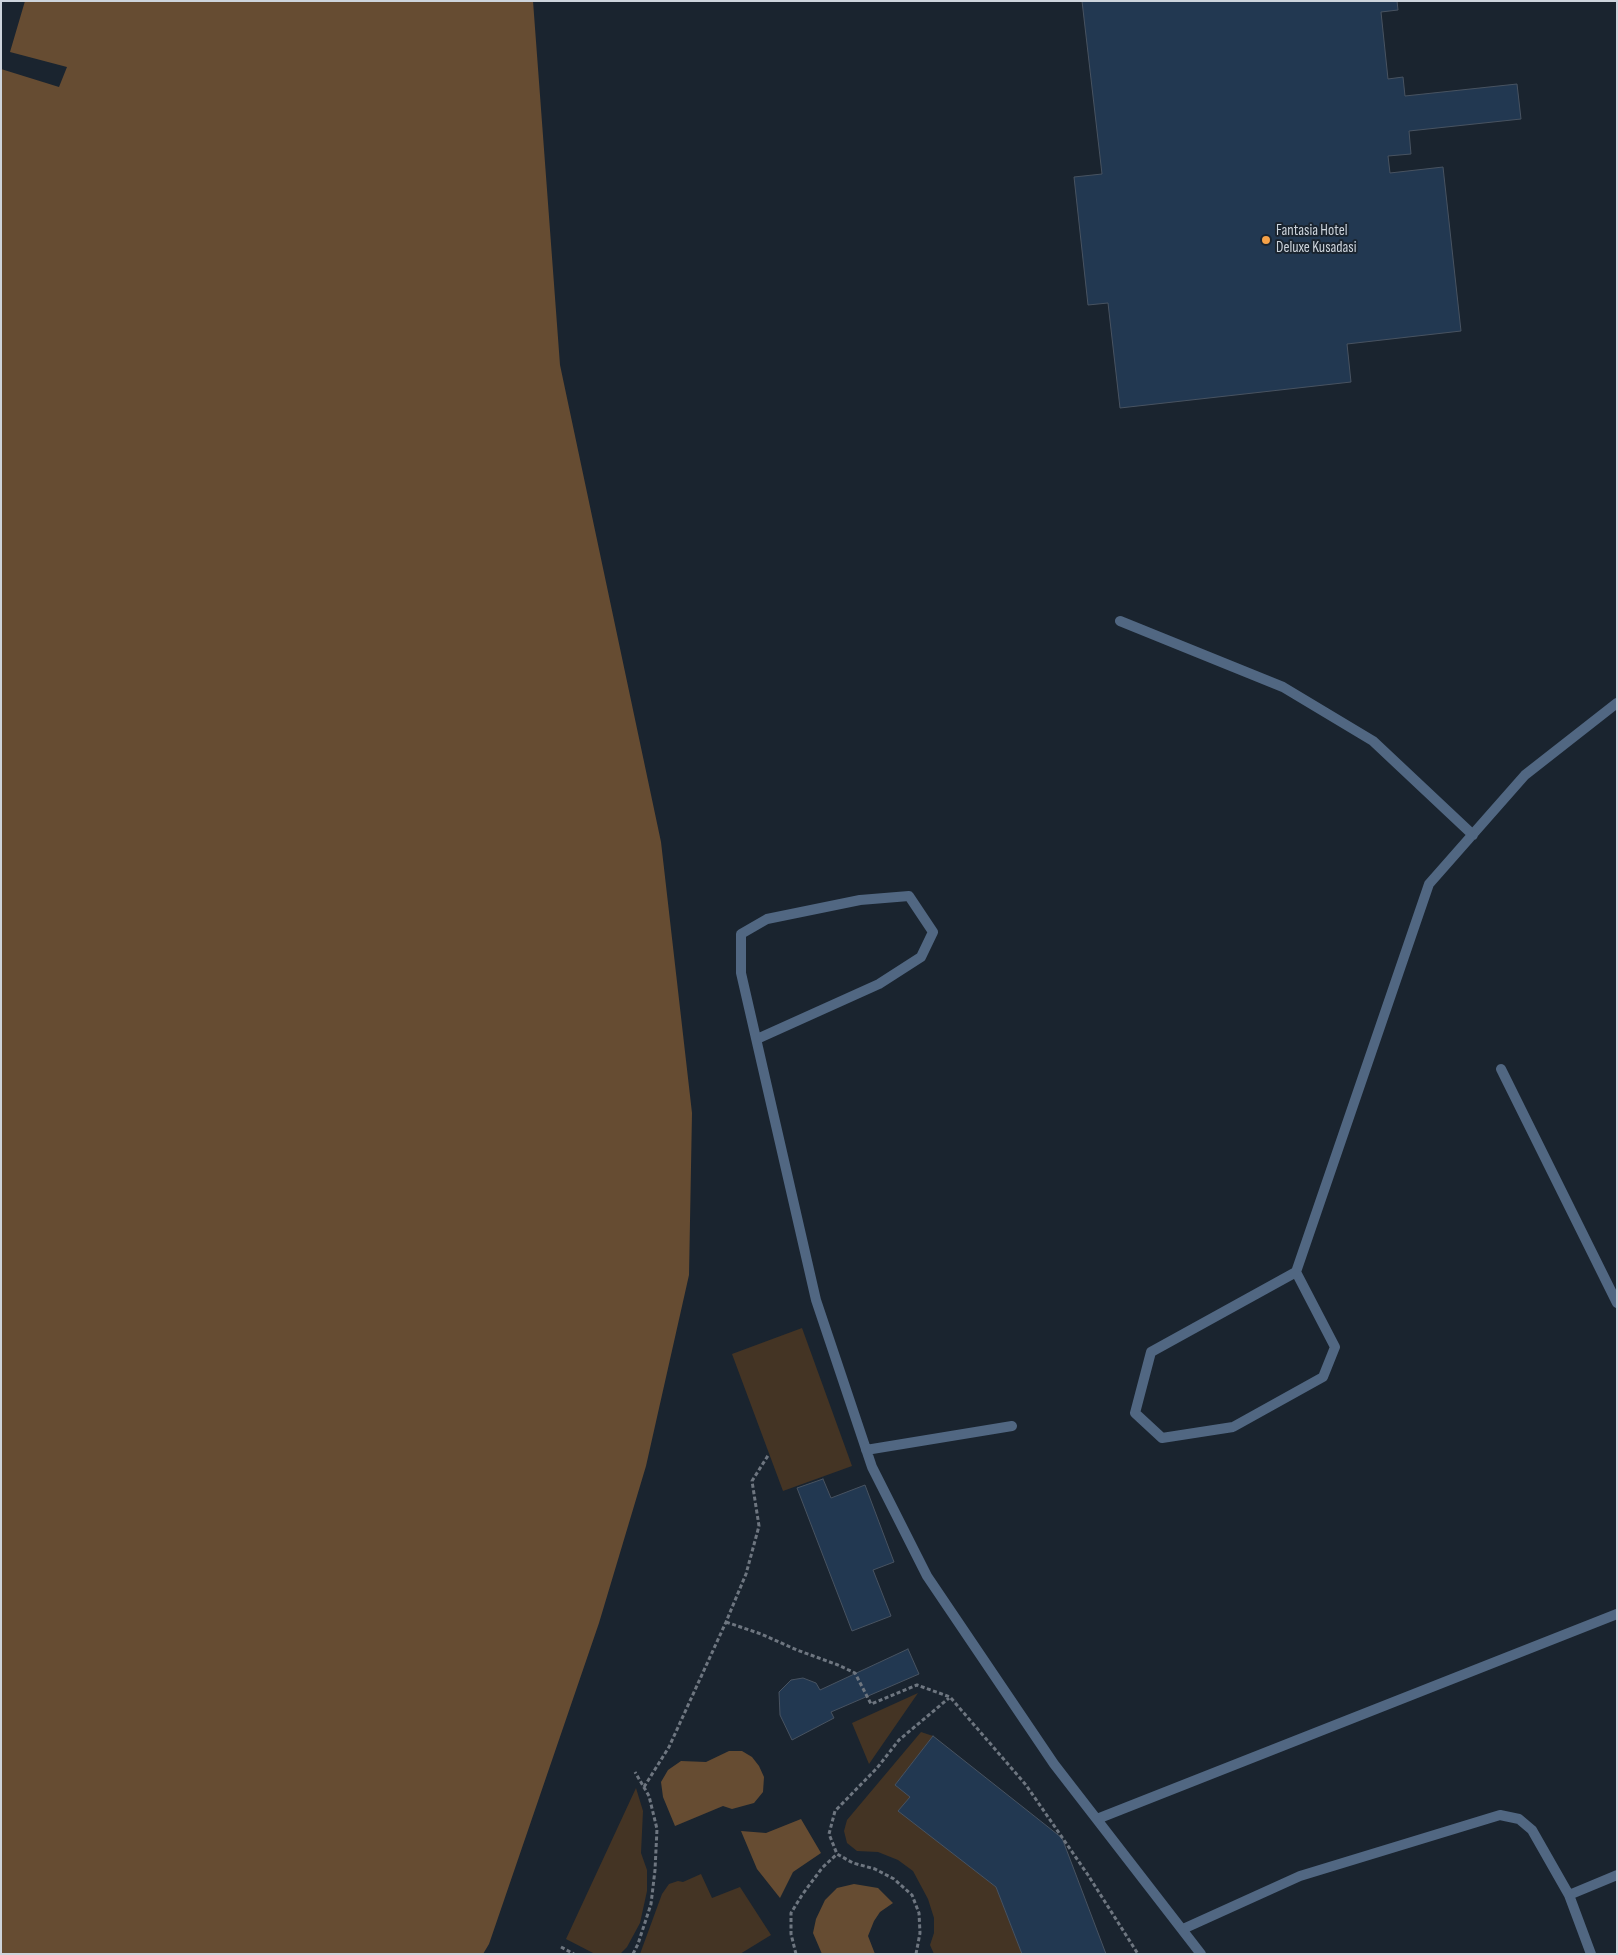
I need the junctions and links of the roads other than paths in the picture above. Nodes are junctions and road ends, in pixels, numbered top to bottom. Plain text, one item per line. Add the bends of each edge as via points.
1 (1120, 622) dead end
2 (1617, 703) edge
3 (1473, 835) junction
4 (757, 1039) junction
5 (1501, 1069) dead end
6 (1296, 1272) junction
7 (1617, 1303) edge
8 (1012, 1426) dead end
9 (866, 1450) junction
10 (1617, 1614) edge
11 (1097, 1819) junction
12 (1617, 1875) edge
13 (1569, 1895) junction
14 (1183, 1930) junction
15 (1201, 1954) edge
16 (1591, 1954) edge

1 - 3 street via 1282,687 1373,741
2 - 3 street via 1525,775
3 - 6 street via 1429,884
4 - 4 street via 879,984 921,957 933,932 909,896 860,900 766,919 741,934 741,973
4 - 9 street via 816,1300
5 - 7 street
6 - 6 street via 1151,1352 1135,1414 1162,1438 1233,1427 1322,1377 1335,1348
8 - 9 street
9 - 11 street via 927,1576 1054,1764
10 - 11 street
11 - 14 street
12 - 13 street
13 - 14 street via 1532,1830 1519,1819 1500,1815 1300,1876
13 - 16 street
14 - 15 street

